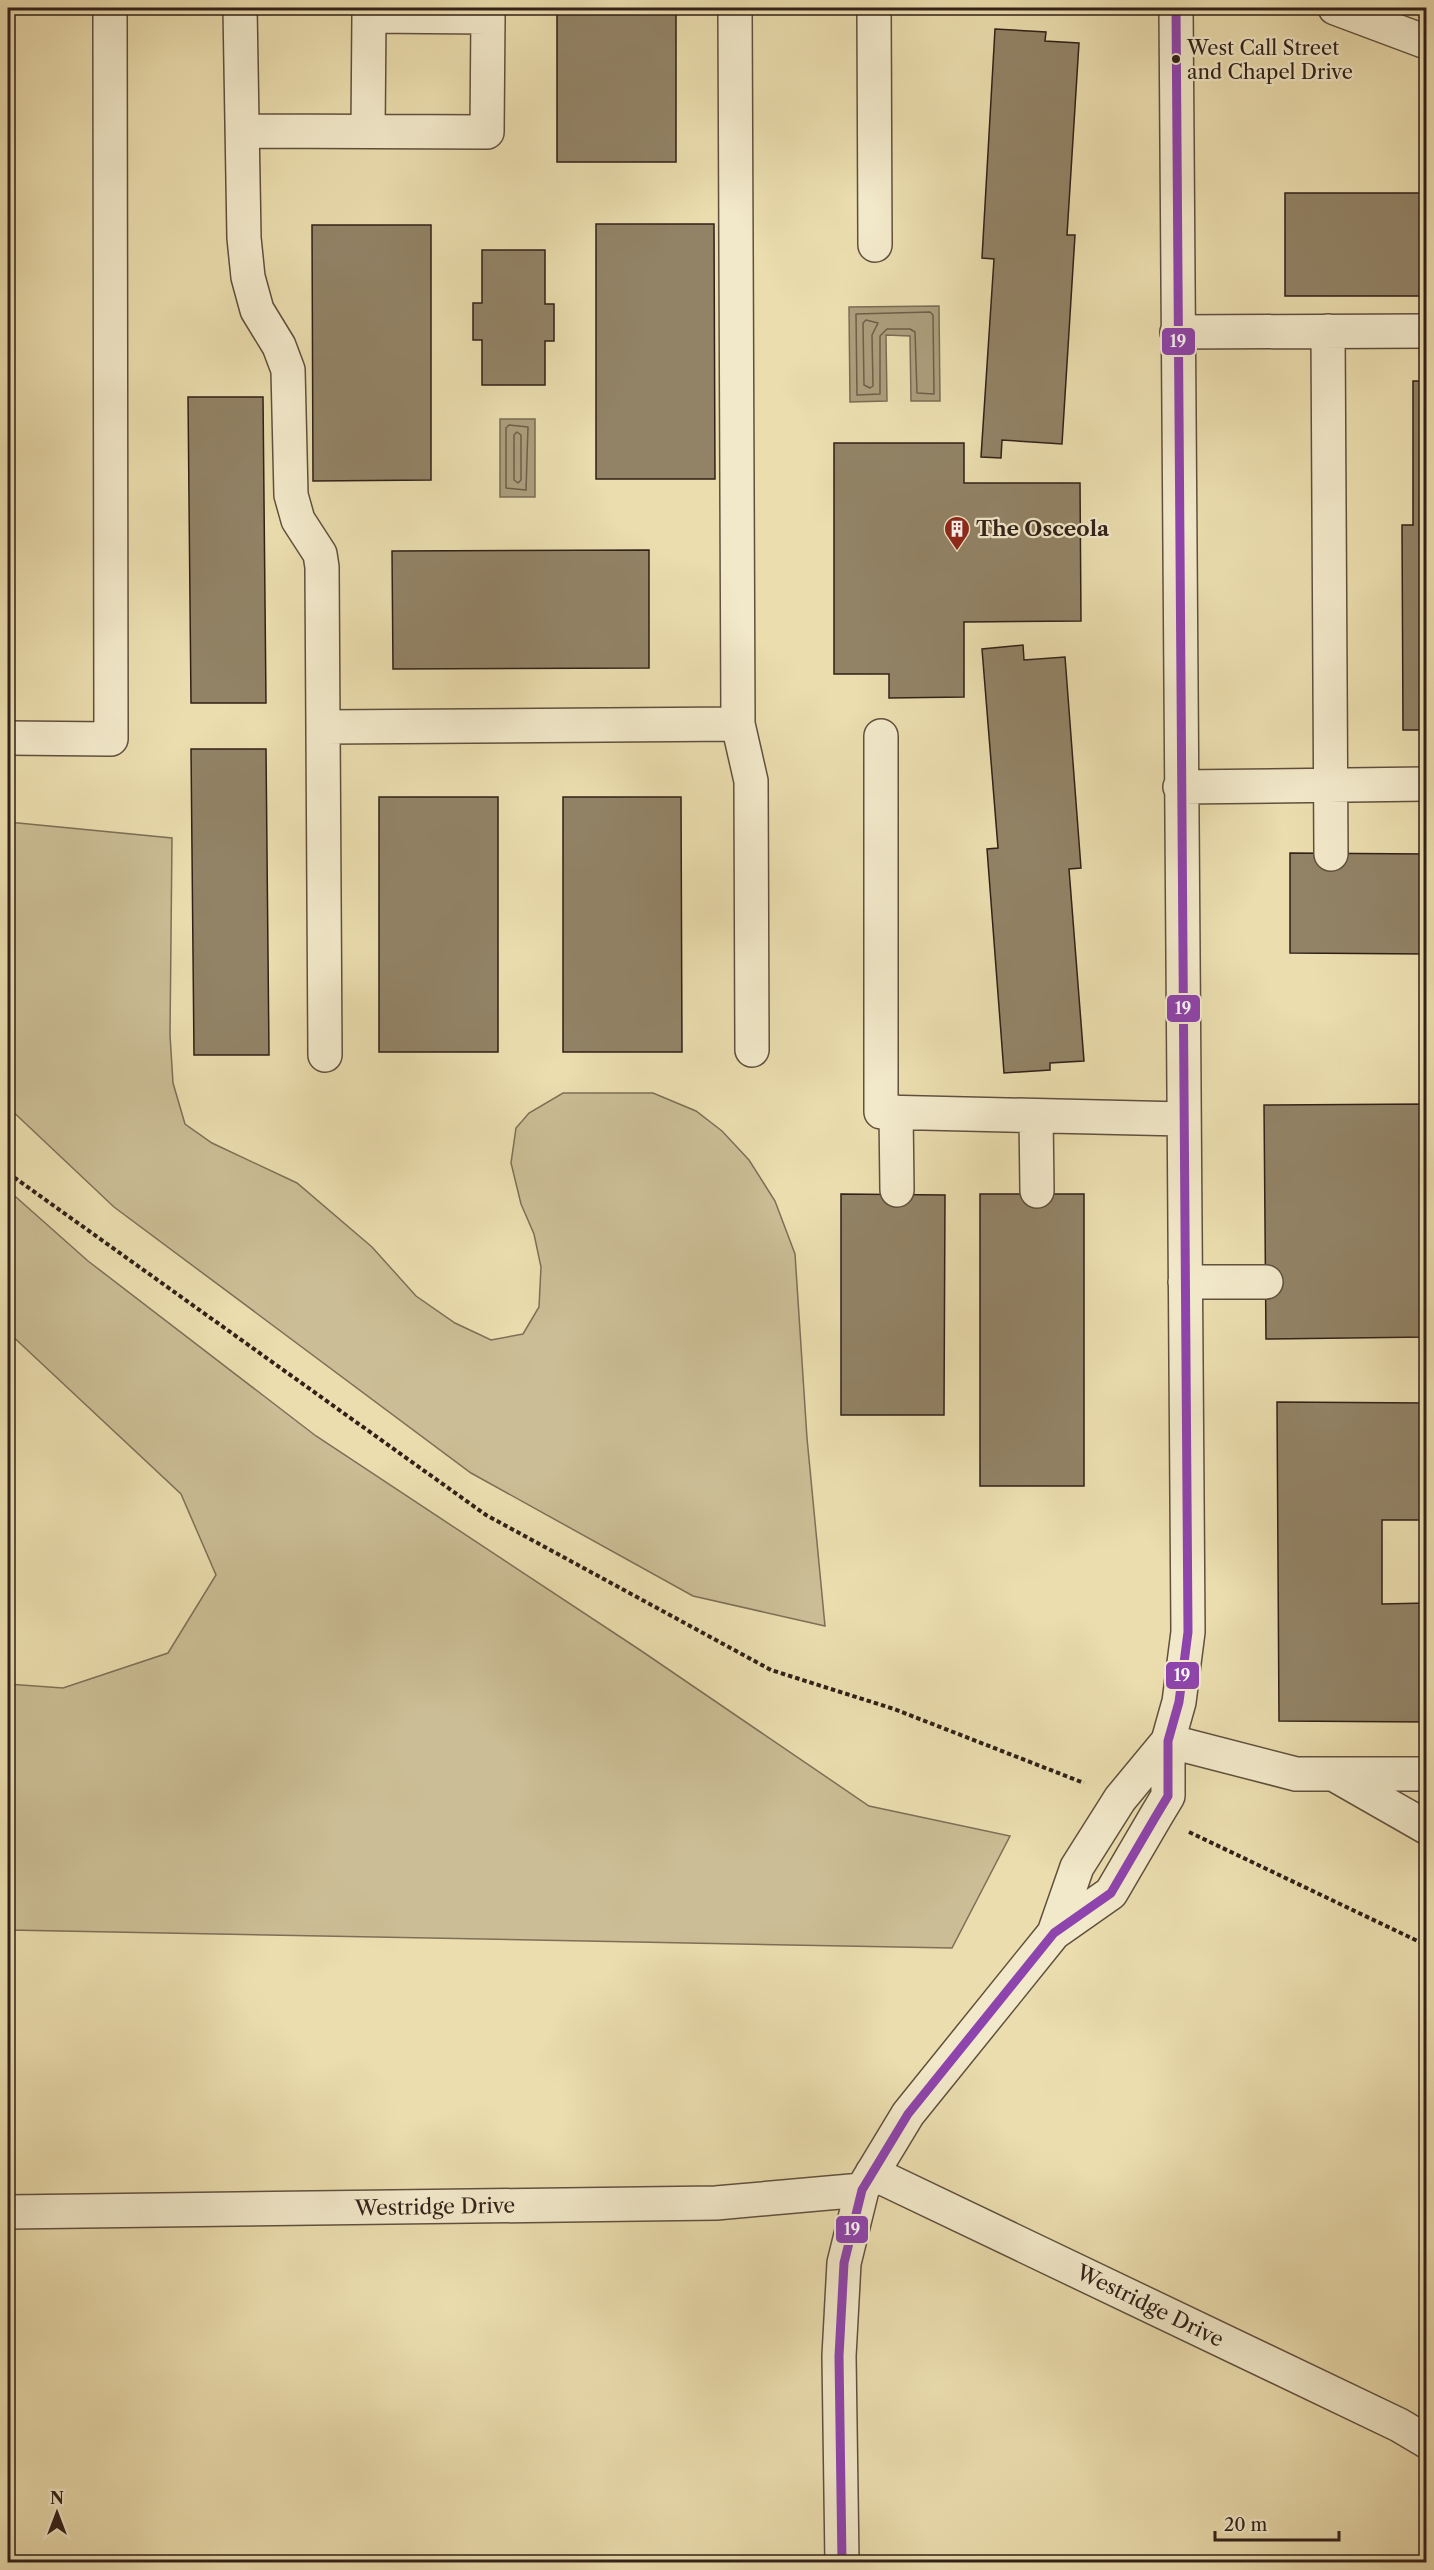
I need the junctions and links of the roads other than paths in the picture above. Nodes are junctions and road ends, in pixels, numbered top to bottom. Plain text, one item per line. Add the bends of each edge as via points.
1 (110, 8) edge
2 (240, 8) edge
3 (735, 8) edge
4 (874, 8) edge
5 (1176, 8) edge
6 (1335, 8) edge
7 (1426, 42) edge
8 (244, 131) junction
9 (368, 131) junction
10 (875, 245) dead end
11 (1328, 331) junction
12 (1426, 331) edge
13 (1177, 332) junction
14 (738, 724) junction
15 (325, 727) junction
16 (881, 736) dead end
17 (8, 738) edge
18 (1426, 784) edge
19 (1331, 785) junction
20 (1180, 787) junction
21 (1331, 854) dead end
22 (752, 1050) dead end
23 (325, 1054) dead end
24 (896, 1112) junction
25 (1036, 1116) junction
26 (1183, 1119) junction
27 (897, 1190) dead end
28 (1037, 1191) dead end
29 (1185, 1282) junction
30 (1266, 1282) dead end
31 (1168, 1741) junction
32 (1333, 1774) junction
33 (1426, 1774) edge
34 (1426, 1827) edge
35 (867, 2181) junction
36 (8, 2212) edge
37 (1426, 2441) edge
38 (842, 2562) edge

1 - 17 street via 111,739
2 - 8 street
3 - 14 street
4 - 10 street
5 - 13 street
6 - 7 street
8 - 9 street
8 - 15 street via 248,278 257,310 279,346 288,370 291,495 298,520 320,554 322,567
9 - 9 street via 369,16 488,17 488,132
11 - 12 street
11 - 13 street
11 - 19 street
13 - 20 street
14 - 15 street
14 - 22 street via 751,781
15 - 23 street
16 - 24 street via 881,1112
18 - 19 street
19 - 20 street
19 - 21 street
20 - 26 street
24 - 25 street
24 - 27 street
25 - 26 street
25 - 28 street
26 - 29 street
29 - 30 street
29 - 31 street via 1188,1632 1179,1702
31 - 32 street via 1296,1774
31 - 35 street via 1168,1796 1111,1893 1054,1933 908,2114
32 - 33 street
32 - 34 street
35 - 36 street, Westridge Drive via 716,2203
35 - 37 street, Westridge Drive via 1399,2425
35 - 38 street via 844,2263 839,2356

